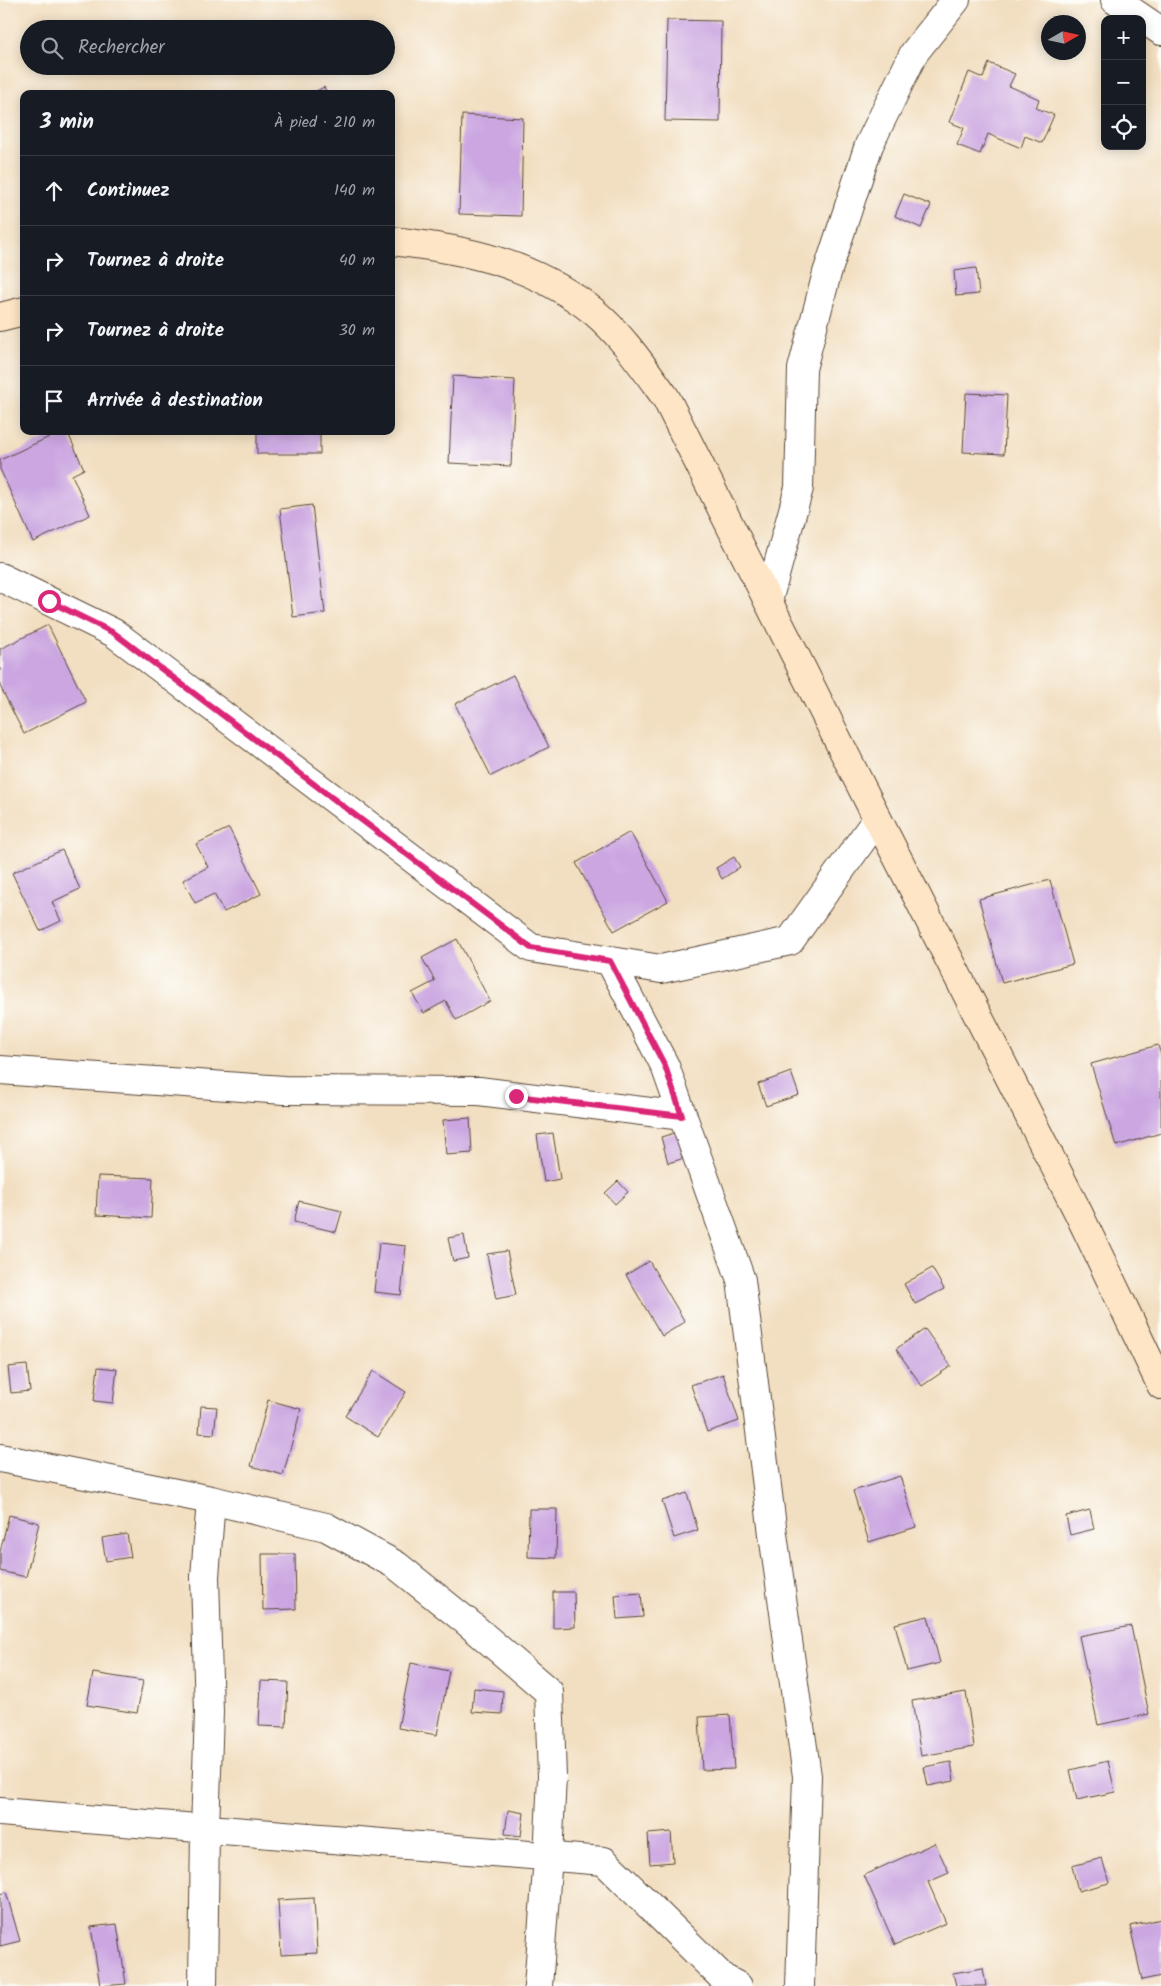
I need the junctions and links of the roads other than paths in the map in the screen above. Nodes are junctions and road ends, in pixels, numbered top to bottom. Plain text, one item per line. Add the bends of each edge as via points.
1 (956, 0) edge
2 (1115, 0) edge
3 (1161, 31) edge
4 (395, 241) edge
5 (20, 312) edge
6 (0, 317) edge
7 (0, 577) edge
8 (768, 601) junction
9 (878, 819) junction
10 (610, 961) junction
11 (0, 1070) edge
12 (682, 1116) junction
13 (1161, 1385) edge
14 (0, 1458) edge
15 (211, 1500) junction
16 (0, 1812) edge
17 (205, 1828) junction
18 (548, 1856) junction
19 (203, 1986) edge
20 (538, 1986) edge
21 (738, 1986) edge
22 (800, 1986) edge

1 - 8 street via 914,52 869,145 827,273 802,369 799,488
2 - 3 street
4 - 8 main road via 444,247 514,266 556,286 594,312 629,348 666,398
5 - 6 main road
7 - 10 street via 114,633 531,948
8 - 9 main road
9 - 10 street via 790,941 661,969
9 - 13 main road via 1073,1201
10 - 12 street via 665,1066
11 - 12 street via 284,1090 479,1091
12 - 22 street via 741,1280 807,1776
14 - 15 street
15 - 17 street via 205,1576 209,1712
15 - 18 street via 326,1527 396,1565 549,1692 552,1777
16 - 17 street
17 - 18 street
17 - 19 street
18 - 20 street
18 - 21 street via 604,1861 723,1978

